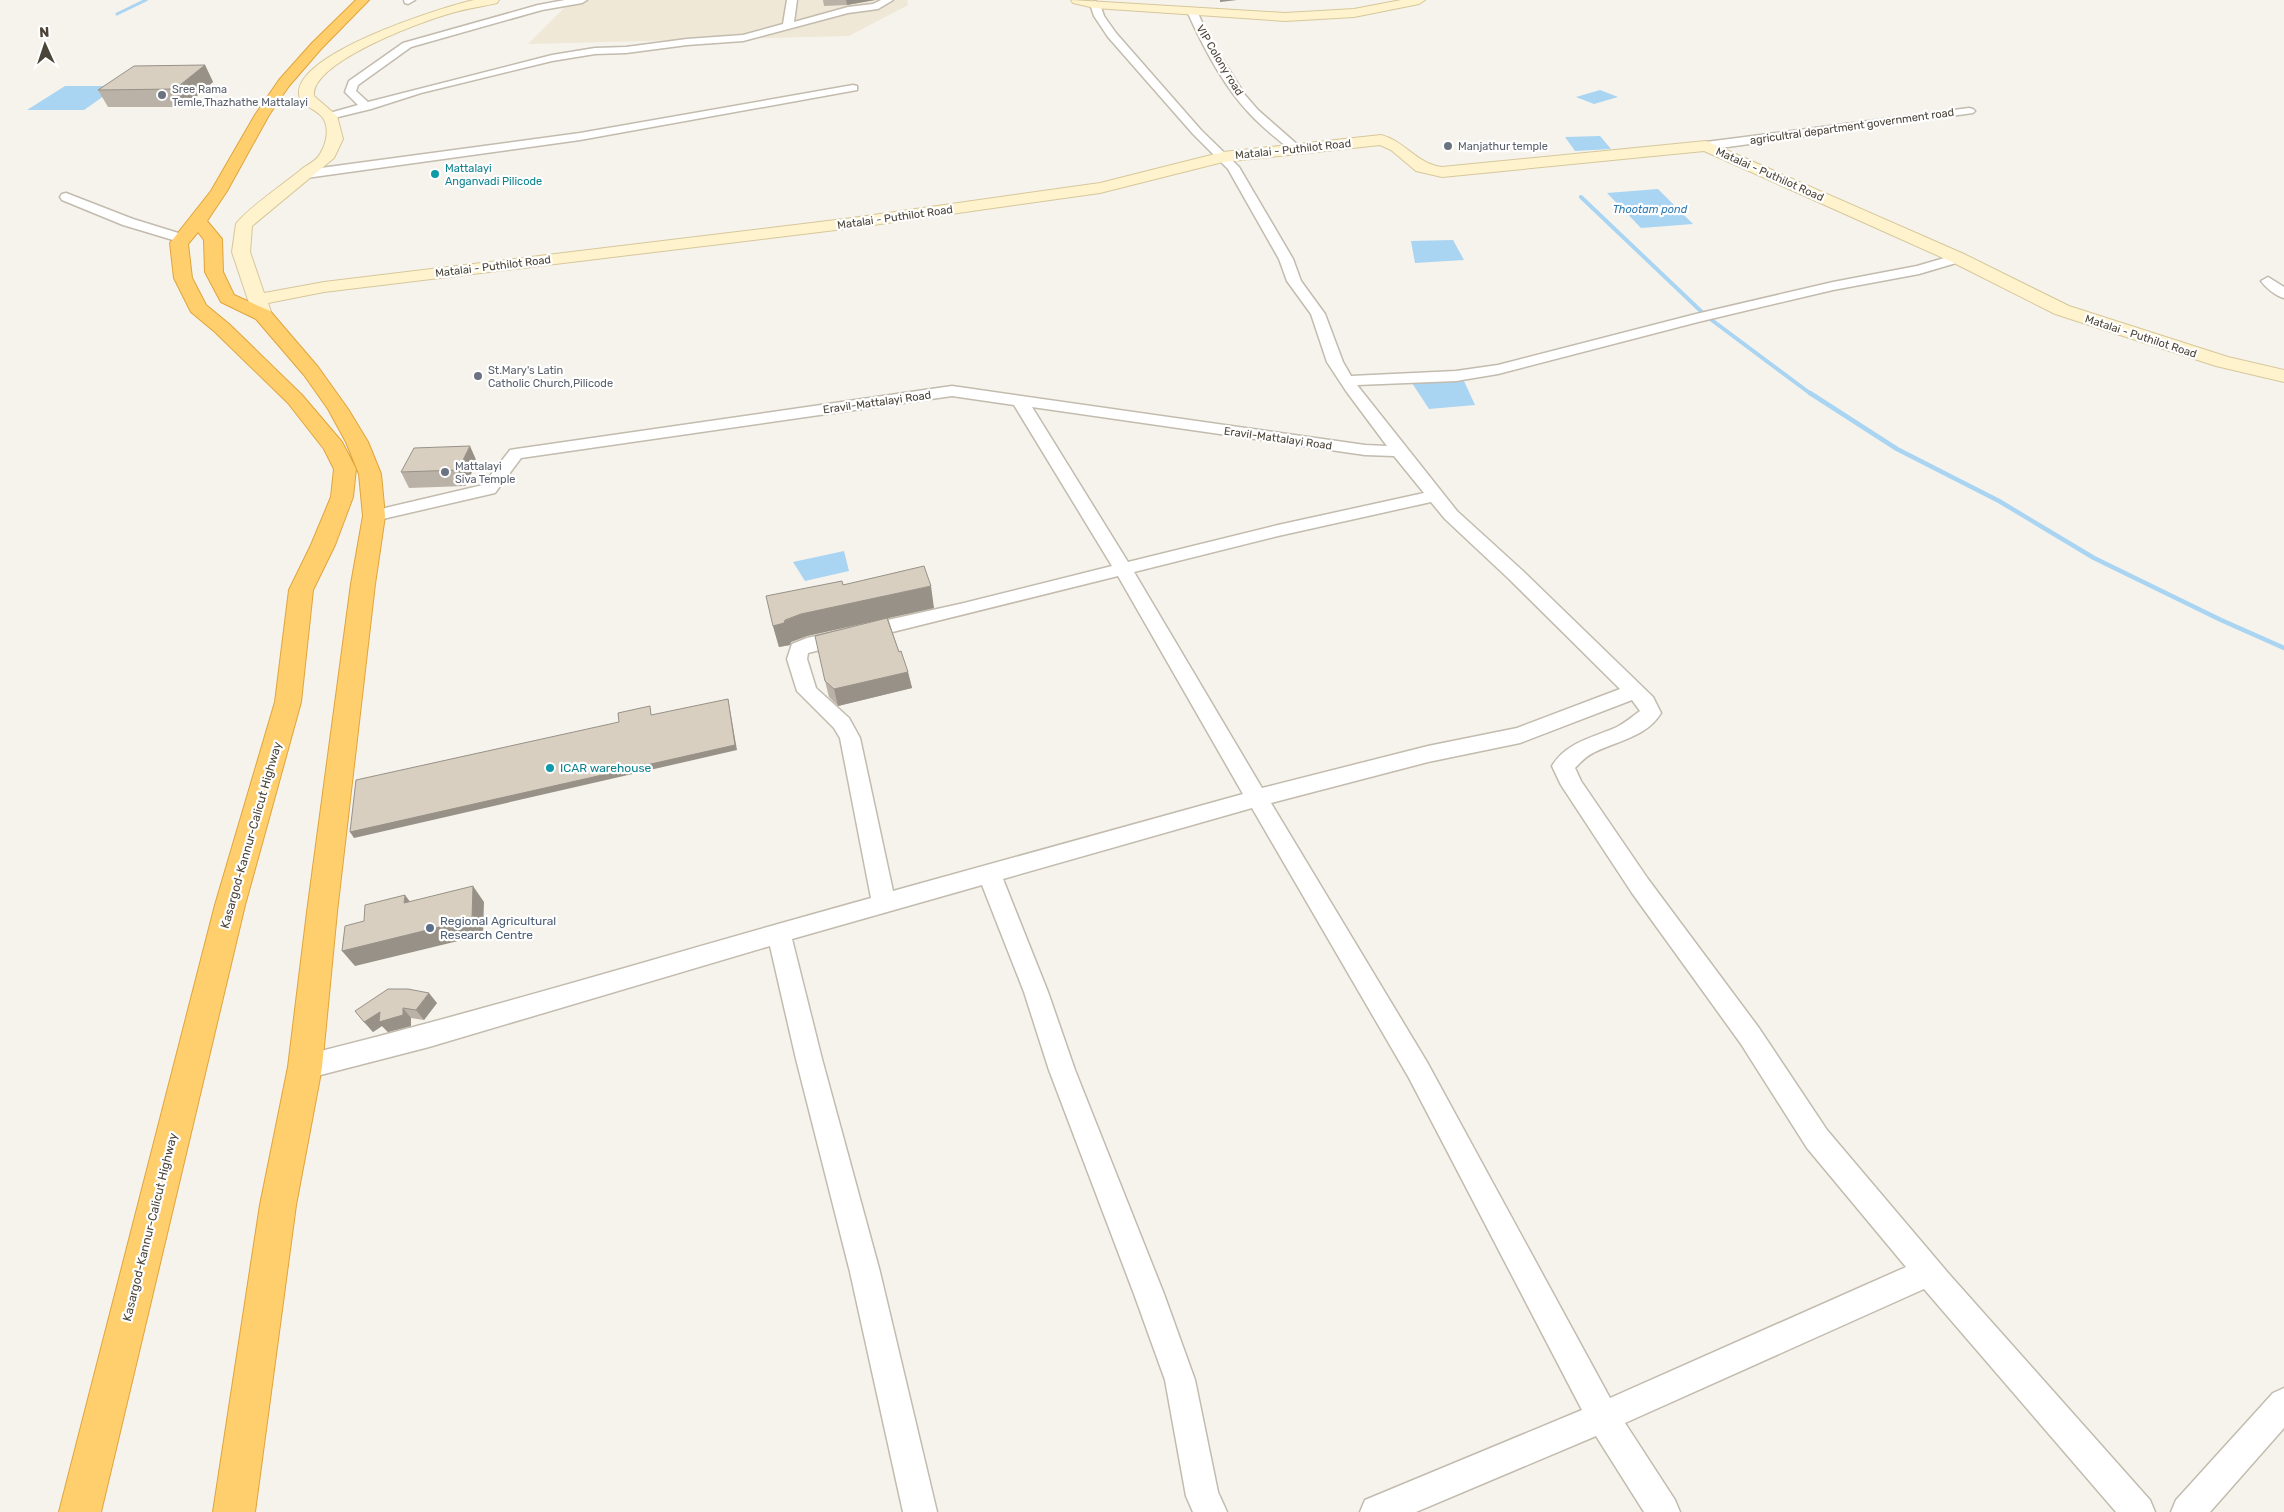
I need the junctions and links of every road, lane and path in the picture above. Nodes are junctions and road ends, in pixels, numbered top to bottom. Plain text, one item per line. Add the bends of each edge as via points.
1 (363, 0) edge
2 (492, 0) edge
3 (582, 0) edge
4 (792, 0) edge
5 (888, 0) edge
6 (1077, 0) edge
7 (1419, 0) edge
8 (1095, 4) junction
9 (1192, 11) junction
10 (788, 26) junction
11 (853, 88) dead end
12 (367, 106) junction
13 (1969, 111) dead end
14 (330, 116) junction
15 (1706, 146) junction
16 (1295, 148) junction
17 (1224, 157) junction
18 (306, 174) junction
19 (66, 197) dead end
20 (191, 230) junction
21 (1958, 258) junction
22 (2268, 281) dead end
23 (2284, 294) edge
24 (260, 308) junction
25 (2284, 376) edge
26 (1347, 381) junction
27 (1020, 401) junction
28 (1399, 451) junction
29 (1435, 496) junction
30 (374, 516) junction
31 (1124, 570) junction
32 (1635, 691) junction
33 (1257, 798) junction
34 (989, 874) junction
35 (884, 904) junction
36 (779, 934) junction
37 (305, 1067) junction
38 (1928, 1272) junction
39 (2284, 1404) edge
40 (1603, 1417) junction
41 (80, 1512) edge
42 (234, 1512) edge
43 (920, 1512) edge
44 (1210, 1512) edge
45 (1377, 1512) edge
46 (1663, 1512) edge
47 (2138, 1512) edge
48 (2188, 1512) edge

1 - 20 highway, Kasargod-Kannur-Calicut Highway via 321,40 275,95 217,195
2 - 14 street via 431,15 390,32 316,74 306,87 306,98
3 - 12 street via 541,7 407,45 353,83 350,92
4 - 10 street
5 - 10 street via 875,7 848,10
6 - 8 street
7 - 9 street via 1354,14 1324,16
8 - 9 street
8 - 17 street via 1112,34 1197,132
9 - 16 street, VIP Colony road via 1204,38 1241,97
10 - 12 street via 743,38 552,58 417,90
11 - 18 street via 493,150
12 - 14 street
13 - 15 street, agricultral department government road
14 - 18 street via 334,139 326,158
15 - 16 street, Matalai - Puthilot Road via 1442,172 1423,169 1386,141
15 - 21 street, Matalai - Puthilot Road
16 - 17 street, Matalai - Puthilot Road
17 - 24 street, Matalai - Puthilot Road via 1100,188 852,223 324,287
17 - 26 street via 1273,236 1294,281 1318,314 1335,362
18 - 24 street via 244,224 241,252
19 - 20 street via 128,222
20 - 24 highway via 213,239 214,272 227,298
20 - 41 highway, Kasargod-Kannur-Calicut Highway via 178,243 184,278 198,308 295,398 334,447 345,469 342,497 301,590 288,702 230,905
21 - 25 street, Matalai - Puthilot Road via 2062,310 2223,362
21 - 26 street via 1919,270 1696,318 1498,369 1456,376
22 - 23 street
24 - 30 highway via 311,371 357,442 370,474
26 - 28 street
27 - 28 street, Eravil-Mattalayi Road via 1365,450
27 - 30 street, Eravil-Mattalayi Road via 952,392 516,454 489,489
27 - 31 street
28 - 29 street
29 - 31 street via 1221,544
29 - 32 street
30 - 37 highway
31 - 33 street
31 - 35 street via 799,649 797,659 807,691 842,723 850,738
32 - 33 street via 1520,735 1428,754
32 - 38 street via 1651,713 1627,731 1584,748 1563,766 1572,785 1640,886 1750,1036 1817,1139
33 - 34 street
33 - 40 street via 1418,1070
34 - 35 street
34 - 44 street via 1180,1380 1202,1496
35 - 36 street
36 - 37 street via 429,1036
36 - 43 street via 865,1272
37 - 42 highway via 278,1205
38 - 40 street
38 - 47 street
39 - 48 street
40 - 45 street
40 - 46 street

